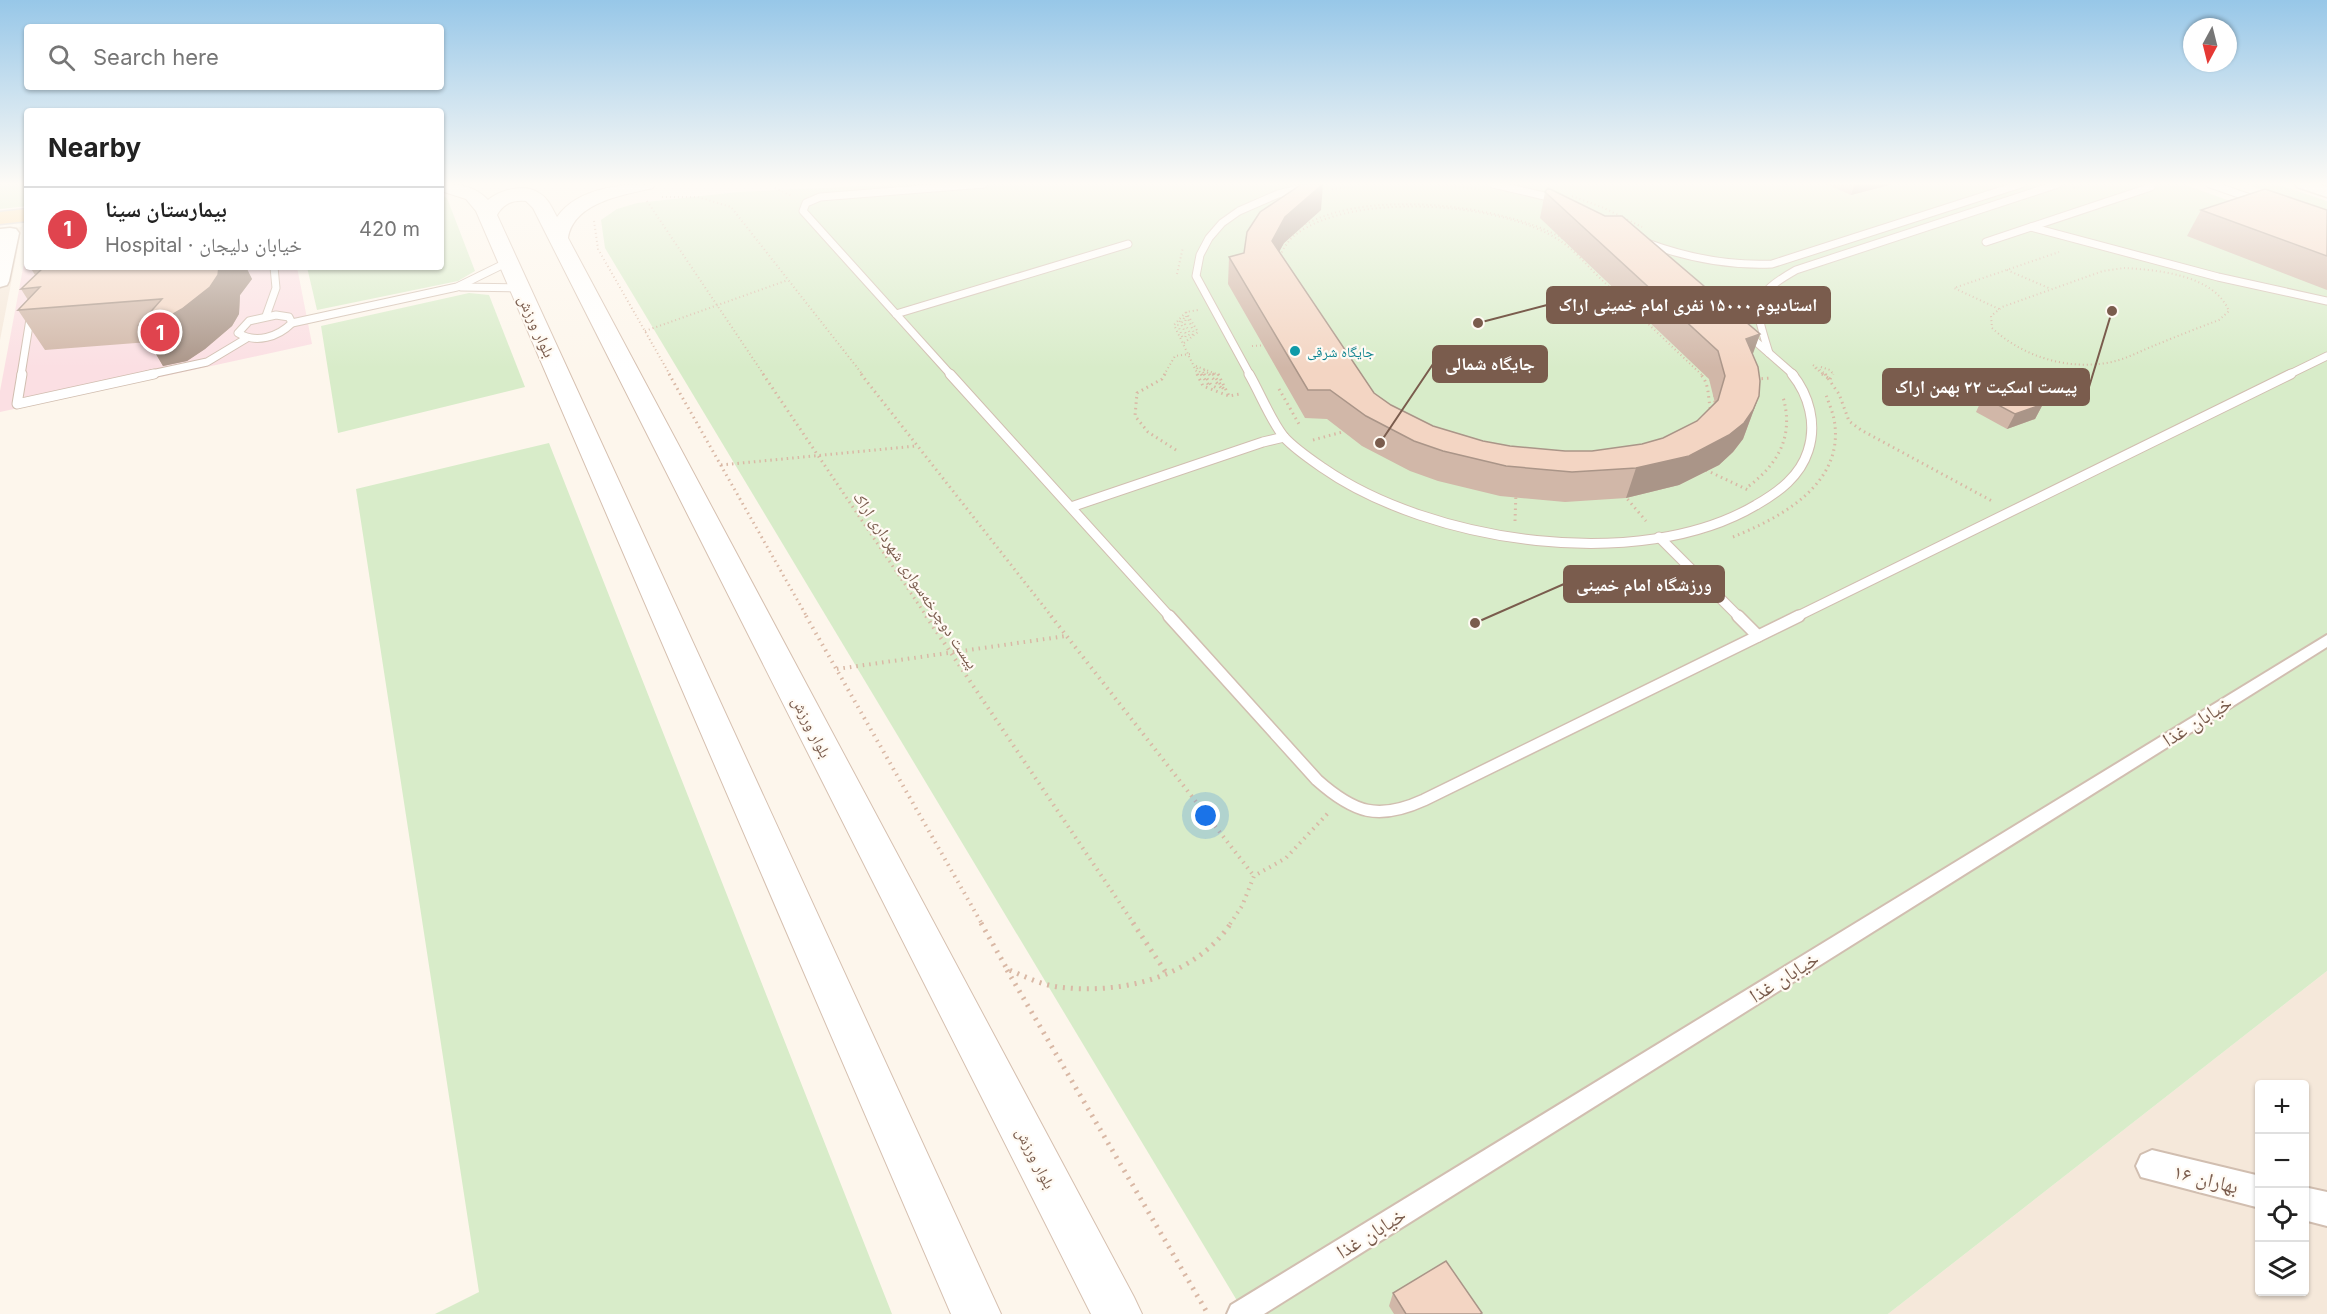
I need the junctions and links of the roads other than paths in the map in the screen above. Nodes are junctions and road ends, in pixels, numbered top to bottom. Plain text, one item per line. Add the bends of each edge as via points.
1 (7, 245) edge
2 (501, 245) edge
3 (562, 245) edge
4 (834, 245) edge
5 (1124, 245) edge
6 (1204, 245) edge
7 (1645, 245) edge
8 (1654, 245) edge
9 (1830, 245) edge
10 (1871, 245) edge
11 (2100, 245) edge
12 (1656, 255) edge
13 (274, 270) edge
14 (514, 275) junction
15 (0, 281) edge
16 (458, 287) junction
17 (2327, 301) edge
18 (32, 308) edge
19 (896, 314) junction
20 (266, 316) junction
21 (292, 323) junction
22 (1734, 323) edge
23 (247, 338) junction
24 (1769, 353) junction
25 (2327, 356) edge
26 (1284, 437) junction
27 (1071, 507) junction
28 (1659, 537) junction
29 (1758, 636) junction
30 (2327, 640) edge
31 (2152, 1166) dead end
32 (2255, 1191) edge
33 (2309, 1204) edge
34 (2327, 1209) edge
35 (976, 1314) edge
36 (1117, 1314) edge
37 (1240, 1314) edge

1 - 15 street
2 - 14 main road, بلوار ورزش
3 - 36 main road, بلوار ورزش
4 - 19 lane
5 - 19 lane
6 - 26 lane via 1196,276
7 - 12 lane
8 - 9 lane via 1695,260 1738,266 1772,264
10 - 24 lane via 1796,270 1771,284 1756,311
11 - 17 lane
13 - 20 lane via 276,288
14 - 16 lane
14 - 16 lane
14 - 35 main road, بلوار ورزش
16 - 21 lane
18 - 23 lane via 17,404 207,362
19 - 27 lane
20 - 21 lane via 290,317
20 - 23 lane via 242,325 238,333
21 - 23 lane via 274,335
22 - 24 lane
24 - 28 lane via 1791,372 1811,418 1812,434 1802,464 1767,499 1740,514 1716,524
25 - 29 lane
26 - 27 lane
26 - 28 lane via 1323,470 1377,499 1442,522 1514,537 1588,542
27 - 29 lane via 1317,780 1340,801 1373,812 1400,811
28 - 29 lane
30 - 37 street, خیابان غذا
31 - 32 street, بهاران ۱۶
33 - 34 street

